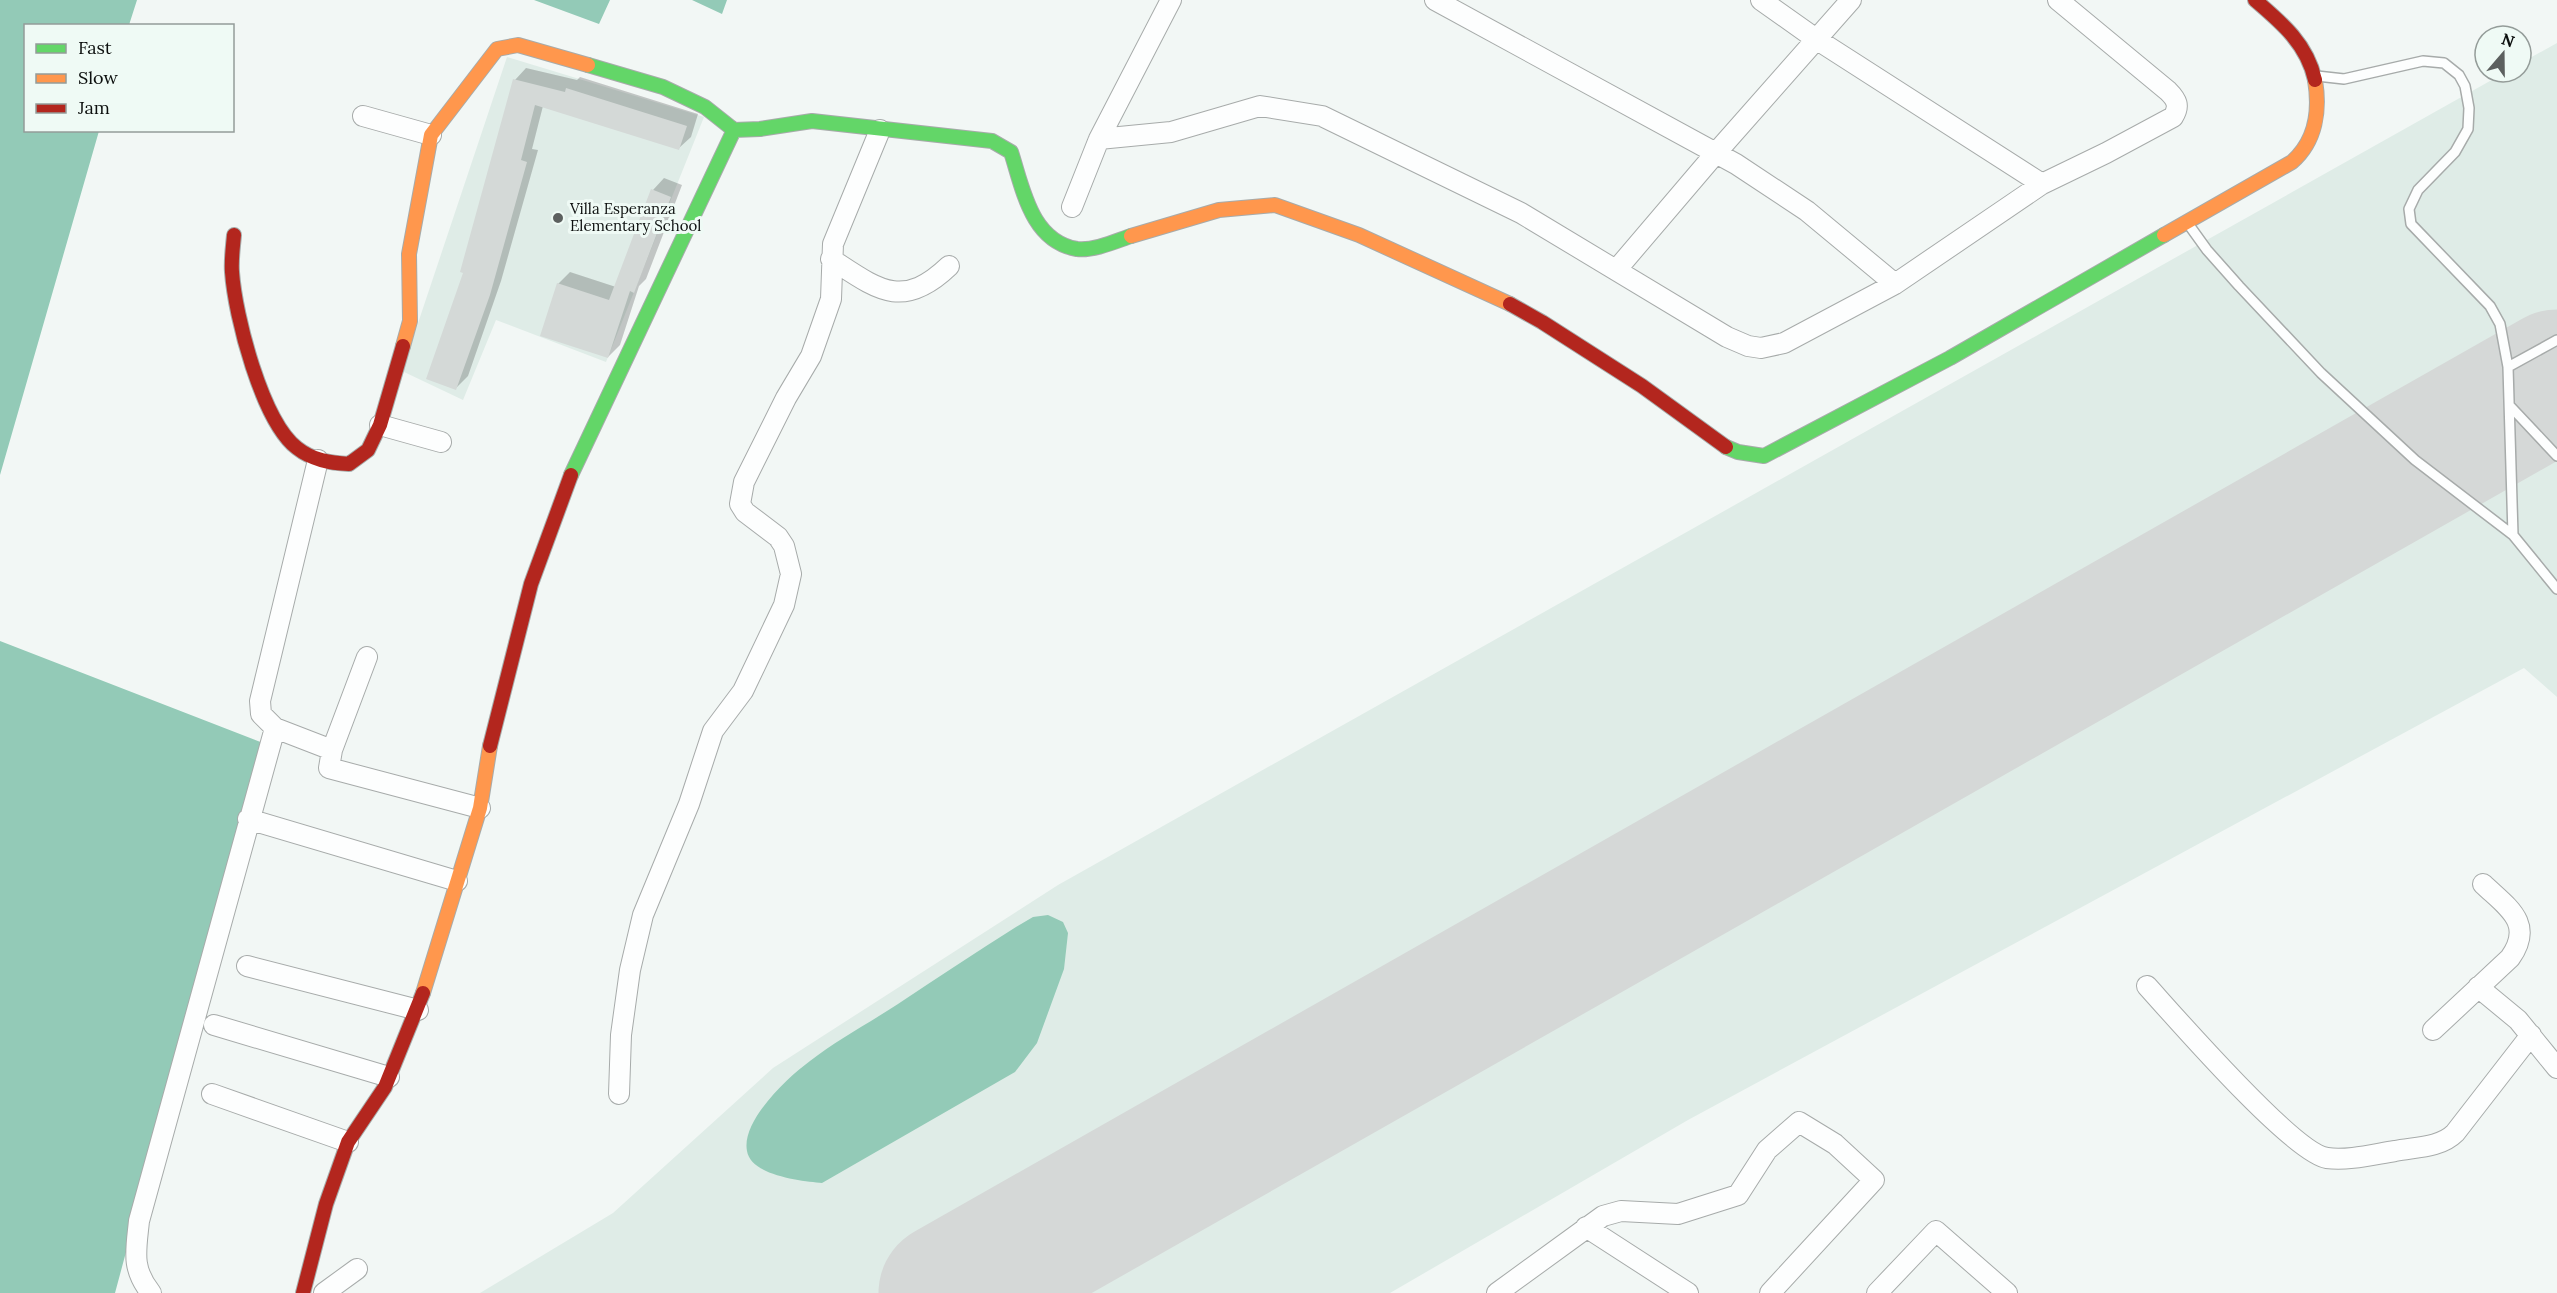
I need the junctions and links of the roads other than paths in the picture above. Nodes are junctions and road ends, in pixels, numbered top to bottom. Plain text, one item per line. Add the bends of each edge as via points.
1 (1172, 0) edge
2 (1435, 0) edge
3 (1761, 0) edge
4 (1851, 0) edge
5 (2058, 0) edge
6 (2255, 0) edge
7 (1816, 39) junction
8 (2313, 76) junction
9 (363, 116) dead end
10 (734, 130) junction
11 (880, 130) junction
12 (431, 135) junction
13 (1099, 139) junction
14 (1714, 154) junction
15 (2042, 184) junction
16 (1072, 207) dead end
17 (2187, 222) junction
18 (234, 235) dead end
19 (831, 259) junction
20 (949, 266) dead end
21 (1617, 269) junction
22 (1895, 284) junction
23 (2557, 340) edge
24 (2508, 367) junction
25 (2510, 406) junction
26 (380, 425) junction
27 (441, 442) dead end
28 (2557, 456) edge
29 (318, 460) junction
30 (2513, 535) junction
31 (2557, 589) edge
32 (367, 657) dead end
33 (275, 728) junction
34 (332, 750) junction
35 (480, 808) junction
36 (248, 819) junction
37 (457, 881) junction
38 (2483, 884) dead end
39 (247, 966) dead end
40 (2147, 986) dead end
41 (2478, 987) junction
42 (418, 1010) junction
43 (214, 1025) dead end
44 (2433, 1030) dead end
45 (2531, 1035) junction
46 (2557, 1068) edge
47 (389, 1077) junction
48 (212, 1094) dead end
49 (619, 1094) dead end
50 (348, 1142) junction
51 (1586, 1227) junction
52 (357, 1269) dead end
53 (1503, 1292) edge
54 (151, 1293) edge
55 (303, 1293) edge
56 (324, 1293) edge
57 (1688, 1293) edge
58 (1770, 1293) edge
59 (1877, 1293) edge
60 (2007, 1293) edge

1 - 13 street
2 - 14 street
3 - 7 street
4 - 7 street
5 - 15 street via 2168,91 2178,105 2169,121
6 - 8 street via 2306,51
7 - 14 street
7 - 15 street
8 - 17 street via 2316,100 2307,147 2300,155
8 - 24 lane via 2344,79 2423,61 2444,63 2459,75 2469,108 2468,129 2455,152 2418,190 2409,209 2411,224 2490,306 2500,324
9 - 12 street
10 - 11 street via 812,121
10 - 12 street via 705,107 663,87 518,45 497,49
10 - 35 street via 566,489 531,585 492,735
11 - 17 street via 975,138 1001,145 1011,152 1040,228 1060,243 1079,249 1219,210 1255,206 1275,205 1339,227 1507,303 1642,386 1721,445 1764,456 1950,358
11 - 19 street via 833,244
12 - 26 street via 409,254 410,321
13 - 16 street
13 - 21 street via 1171,132 1260,106 1322,116 1521,213
14 - 21 street
14 - 22 street via 1807,211
15 - 22 street
17 - 30 lane via 2281,333 2362,412 2415,460
18 - 29 street via 232,273 241,320 274,421 288,441
19 - 20 street via 894,293 913,290
19 - 49 street via 831,299 811,356 786,398 741,495 740,504 745,512 784,546 791,574 784,605 743,691 714,730 675,840 643,915 621,1035
21 - 22 street via 1727,337 1761,348 1784,343
23 - 24 lane
24 - 25 lane
25 - 28 lane
25 - 30 lane
26 - 27 street
26 - 29 street via 368,450 349,464
29 - 33 street via 260,701 261,714
30 - 31 lane
32 - 34 street
33 - 34 street
33 - 36 street
34 - 35 street via 329,768
35 - 37 street
36 - 37 street
36 - 54 street via 139,1221 137,1272
37 - 42 street
38 - 41 street via 2516,916 2521,934 2510,958
39 - 42 street
40 - 45 street via 2299,1143 2328,1158 2446,1141
41 - 44 street
41 - 45 street via 2505,1007
42 - 47 street
43 - 47 street
45 - 46 street
47 - 50 street
48 - 50 street
50 - 55 street via 326,1204
51 - 53 street
51 - 57 street
51 - 58 street via 1610,1213 1678,1214 1738,1195 1767,1150 1799,1122 1836,1144 1874,1180
52 - 56 street
59 - 60 street via 1936,1232

